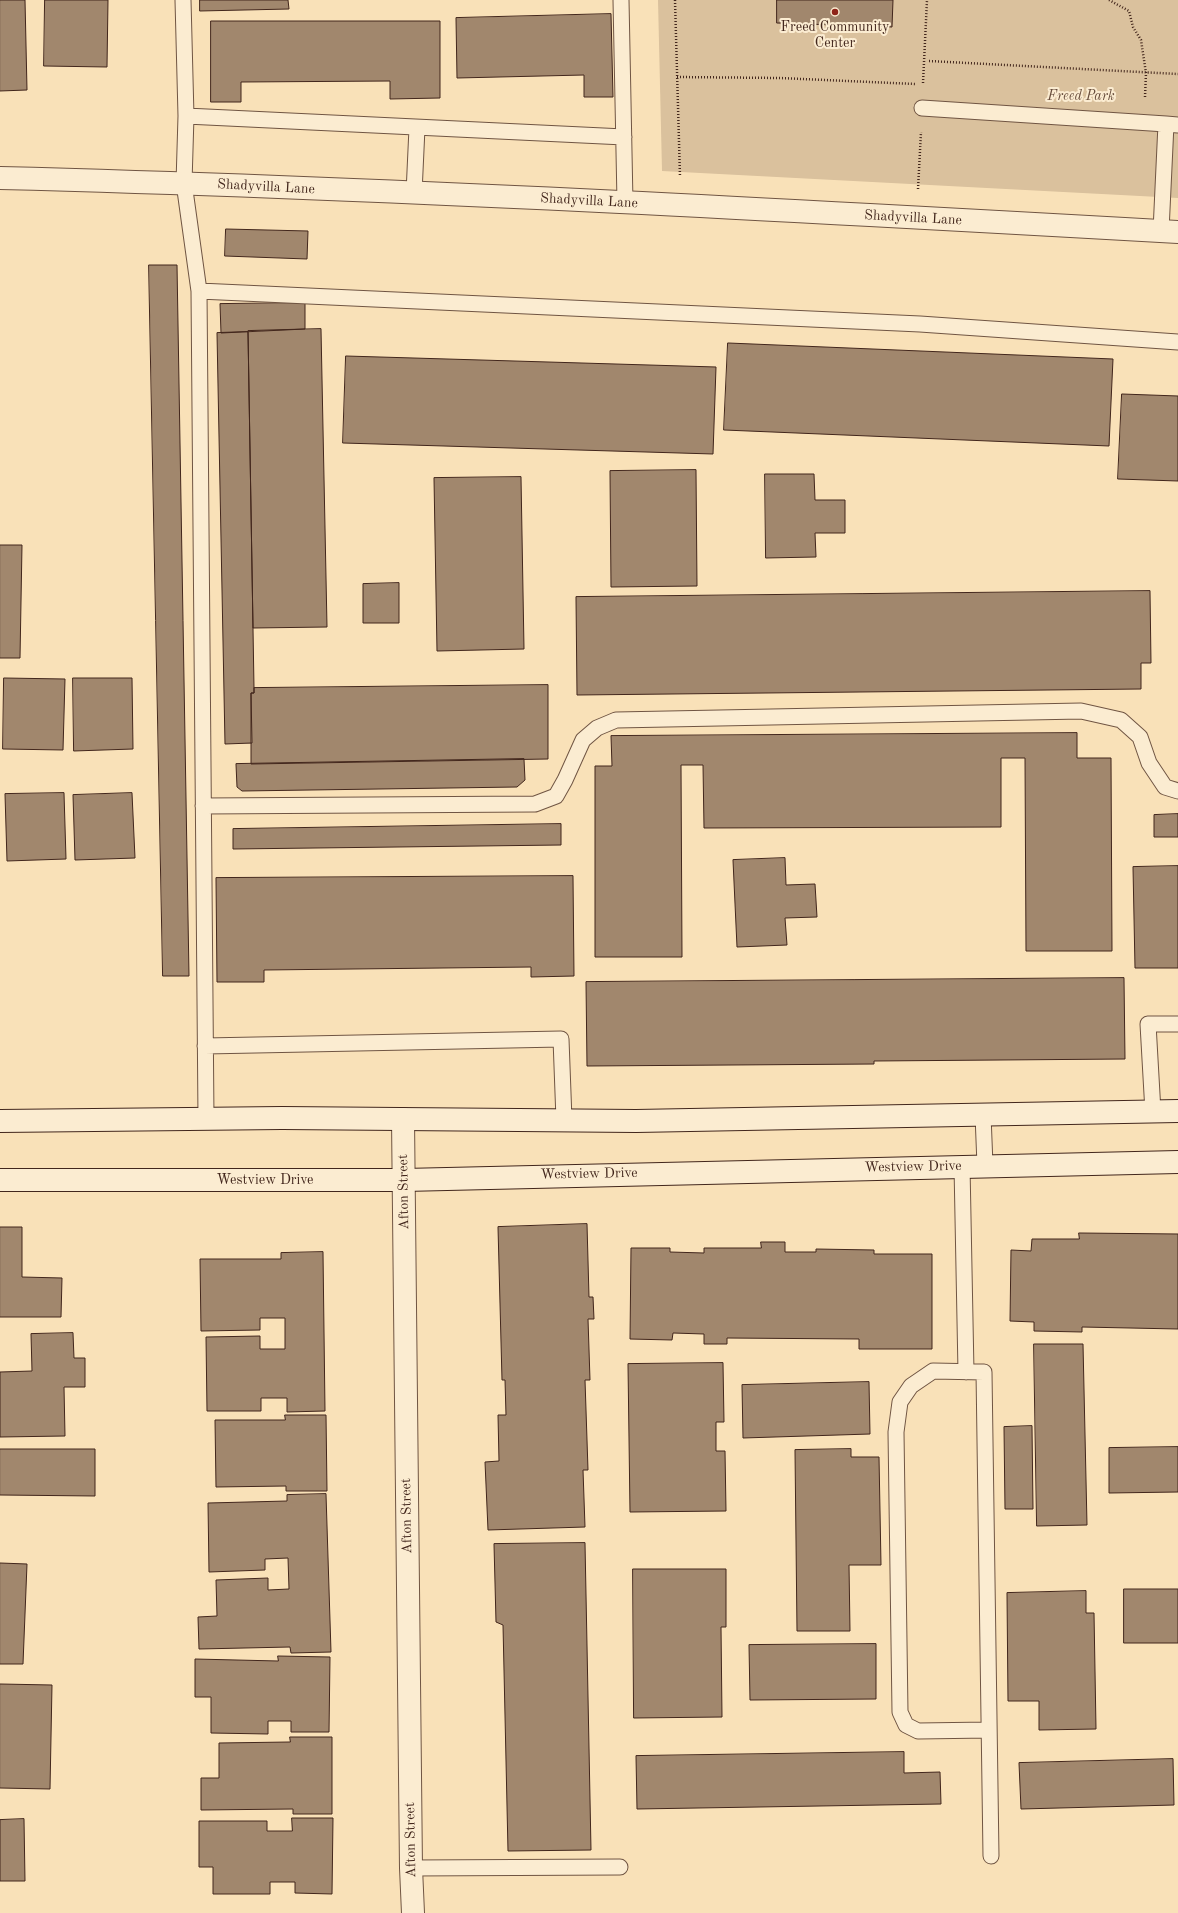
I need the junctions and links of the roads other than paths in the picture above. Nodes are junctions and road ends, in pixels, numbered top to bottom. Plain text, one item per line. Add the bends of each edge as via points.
1 (183, 0) edge
2 (621, 0) edge
3 (922, 108) dead end
4 (186, 116) junction
5 (1172, 125) edge
6 (417, 128) junction
7 (624, 137) junction
8 (0, 178) edge
9 (184, 183) junction
10 (414, 193) junction
11 (625, 202) junction
12 (1170, 232) edge
13 (199, 291) junction
14 (1178, 342) edge
15 (1178, 790) edge
16 (203, 806) junction
17 (1178, 1024) edge
18 (205, 1046) junction
19 (1178, 1111) edge
20 (1153, 1112) junction
21 (983, 1116) junction
22 (206, 1119) junction
23 (403, 1119) junction
24 (0, 1120) edge
25 (564, 1120) junction
26 (1178, 1162) edge
27 (985, 1165) junction
28 (962, 1166) junction
29 (0, 1180) edge
30 (404, 1180) junction
31 (966, 1372) junction
32 (989, 1730) junction
33 (991, 1856) dead end
34 (620, 1867) dead end
35 (411, 1868) junction
36 (413, 1913) edge

1 - 4 lane
2 - 7 lane
3 - 5 lane
4 - 6 lane
4 - 9 lane
5 - 12 lane
6 - 7 lane
6 - 10 lane
7 - 11 lane
8 - 9 main road, Shadyvilla Lane
9 - 10 main road, Shadyvilla Lane
9 - 13 lane
10 - 11 main road, Shadyvilla Lane
11 - 12 main road, Shadyvilla Lane
13 - 14 lane via 920,324
13 - 16 lane
15 - 16 lane via 1165,787 1149,763 1140,737 1121,720 1073,711 616,720 597,728 583,740 556,796 535,804
16 - 18 lane
17 - 20 lane via 1148,1024
18 - 22 lane
18 - 25 lane via 561,1039
19 - 20 main road
20 - 21 main road
21 - 25 main road
21 - 27 lane
22 - 23 main road
22 - 24 main road
23 - 25 main road
23 - 30 main road, Afton Street
26 - 27 main road, Westview Drive
27 - 28 main road, Westview Drive
28 - 30 main road, Westview Drive
28 - 31 lane
29 - 30 main road, Westview Drive
30 - 35 main road, Afton Street
31 - 32 lane via 984,1372
31 - 32 lane via 933,1371 911,1386 900,1402 896,1432 900,1712 906,1725 918,1731
32 - 33 lane
34 - 35 lane
35 - 36 main road, Afton Street

